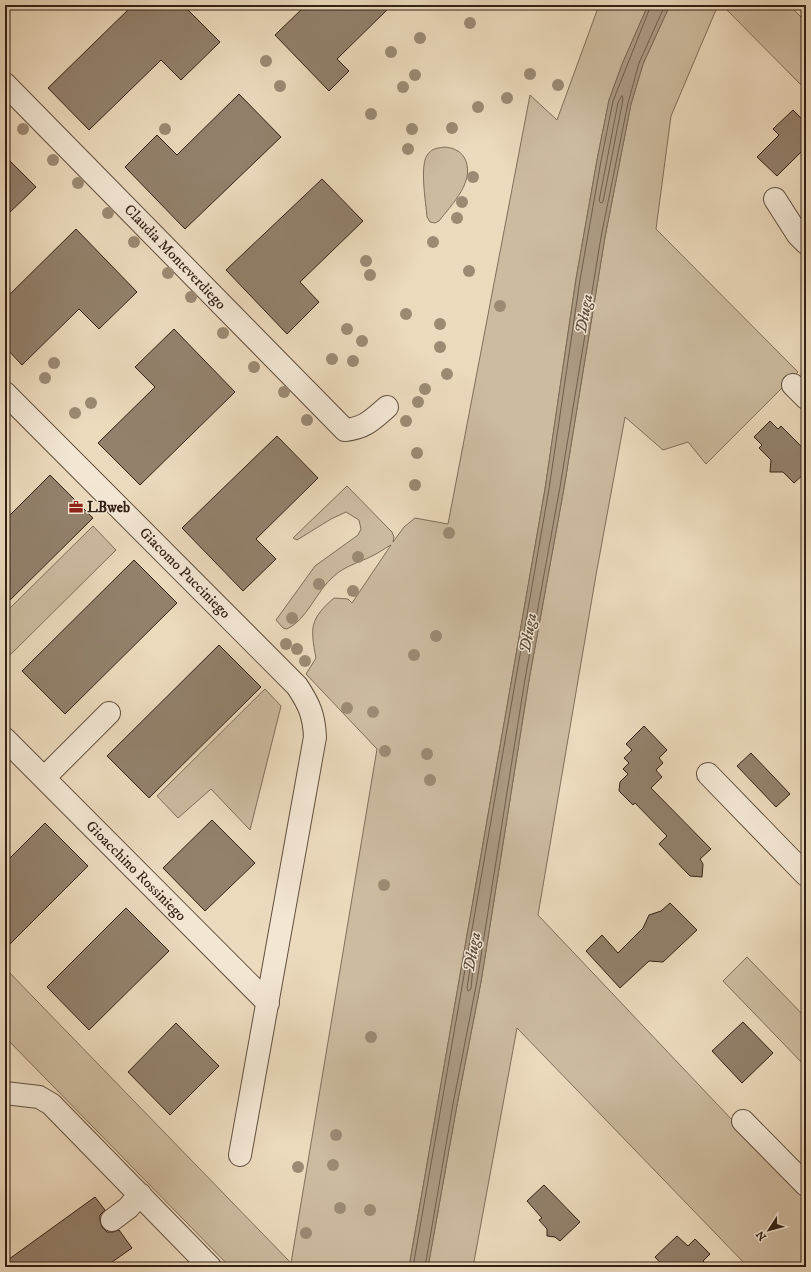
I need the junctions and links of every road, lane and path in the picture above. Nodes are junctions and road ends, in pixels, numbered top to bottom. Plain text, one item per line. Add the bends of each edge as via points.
1 (5, 84) edge
2 (775, 199) dead end
3 (806, 243) edge
4 (5, 393) edge
5 (387, 407) dead end
6 (109, 713) dead end
7 (5, 738) edge
8 (708, 774) dead end
9 (44, 778) junction
10 (806, 875) edge
11 (268, 1003) junction
12 (5, 1093) edge
13 (743, 1121) dead end
14 (240, 1155) dead end
15 (806, 1185) edge
16 (140, 1194) junction
17 (112, 1220) dead end
18 (210, 1267) edge

1 - 5 street, Claudia Monteverdiego via 345,430 359,428 370,422
2 - 3 street
4 - 11 street, Giacomo Pucciniego via 297,686 307,700 314,718 316,737
6 - 9 street
7 - 9 street, Gioacchino Rossiniego
8 - 10 street
9 - 11 street, Gioacchino Rossiniego
11 - 14 street, Giacomo Pucciniego
12 - 16 street via 39,1097 52,1104
13 - 15 street
16 - 17 street via 128,1208
16 - 18 street

